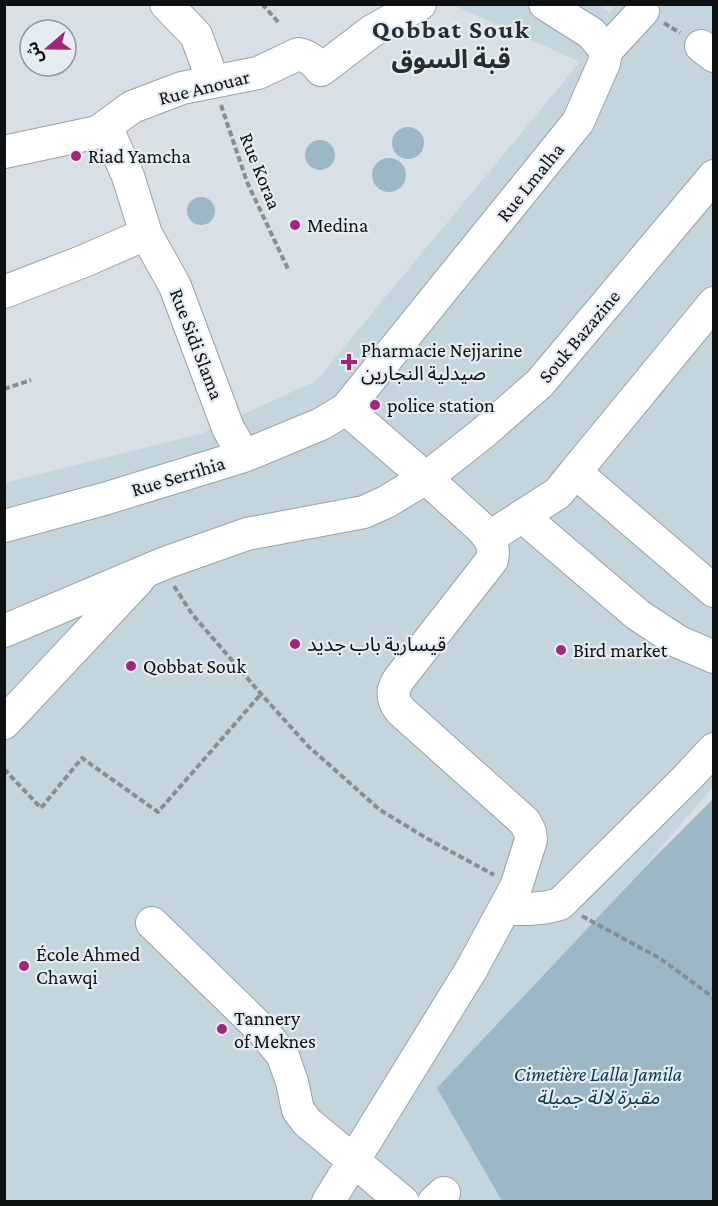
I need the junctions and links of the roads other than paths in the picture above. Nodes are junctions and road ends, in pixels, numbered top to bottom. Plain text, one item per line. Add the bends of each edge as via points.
1 (166, 4) edge
2 (420, 4) edge
3 (545, 4) edge
4 (644, 11) road end
5 (606, 51) junction
6 (213, 81) junction
7 (106, 126) junction
8 (4, 152) edge
9 (714, 176) edge
10 (146, 234) junction
11 (4, 292) edge
12 (714, 303) edge
13 (346, 409) junction
14 (244, 456) junction
15 (575, 472) junction
16 (426, 478) junction
17 (522, 516) junction
18 (4, 526) edge
19 (490, 537) junction
20 (156, 566) junction
21 (714, 591) edge
22 (4, 631) edge
23 (714, 657) edge
24 (4, 723) edge
25 (714, 749) edge
26 (510, 898) junction
27 (152, 923) dead end
28 (354, 1161) junction
29 (328, 1202) edge
30 (403, 1202) edge

1 - 6 street via 196,36
2 - 6 street, Rue Anouar via 372,31 321,70 314,61 298,54 258,73
3 - 5 street via 591,33
4 - 5 street, Rue Lmalha
5 - 13 street, Rue Lmalha via 578,122
6 - 7 street, Rue Anouar via 182,88 132,108
7 - 8 street, Rue Anouar via 98,132
7 - 10 street, Rue Sidi Slama via 128,176
9 - 16 street, Souk Bazazine via 540,383
10 - 11 street
10 - 14 street, Rue Sidi Slama via 176,286 228,428
12 - 15 street
13 - 14 street, Rue Serrihia via 321,424
13 - 16 street
14 - 18 street, Rue Serrihia
15 - 17 street via 558,493
15 - 21 street
16 - 19 street
16 - 20 street, Souk Bazazine via 364,512 247,534
17 - 19 street
17 - 23 street via 638,615 679,642
19 - 26 street via 492,560 399,679 394,699 401,711 527,825 531,840
20 - 22 street, Souk Bazazine
20 - 24 street
25 - 26 street via 560,904 532,909
26 - 28 street via 471,970
27 - 28 street via 261,1030 283,1056 302,1116
28 - 29 street
28 - 30 street

